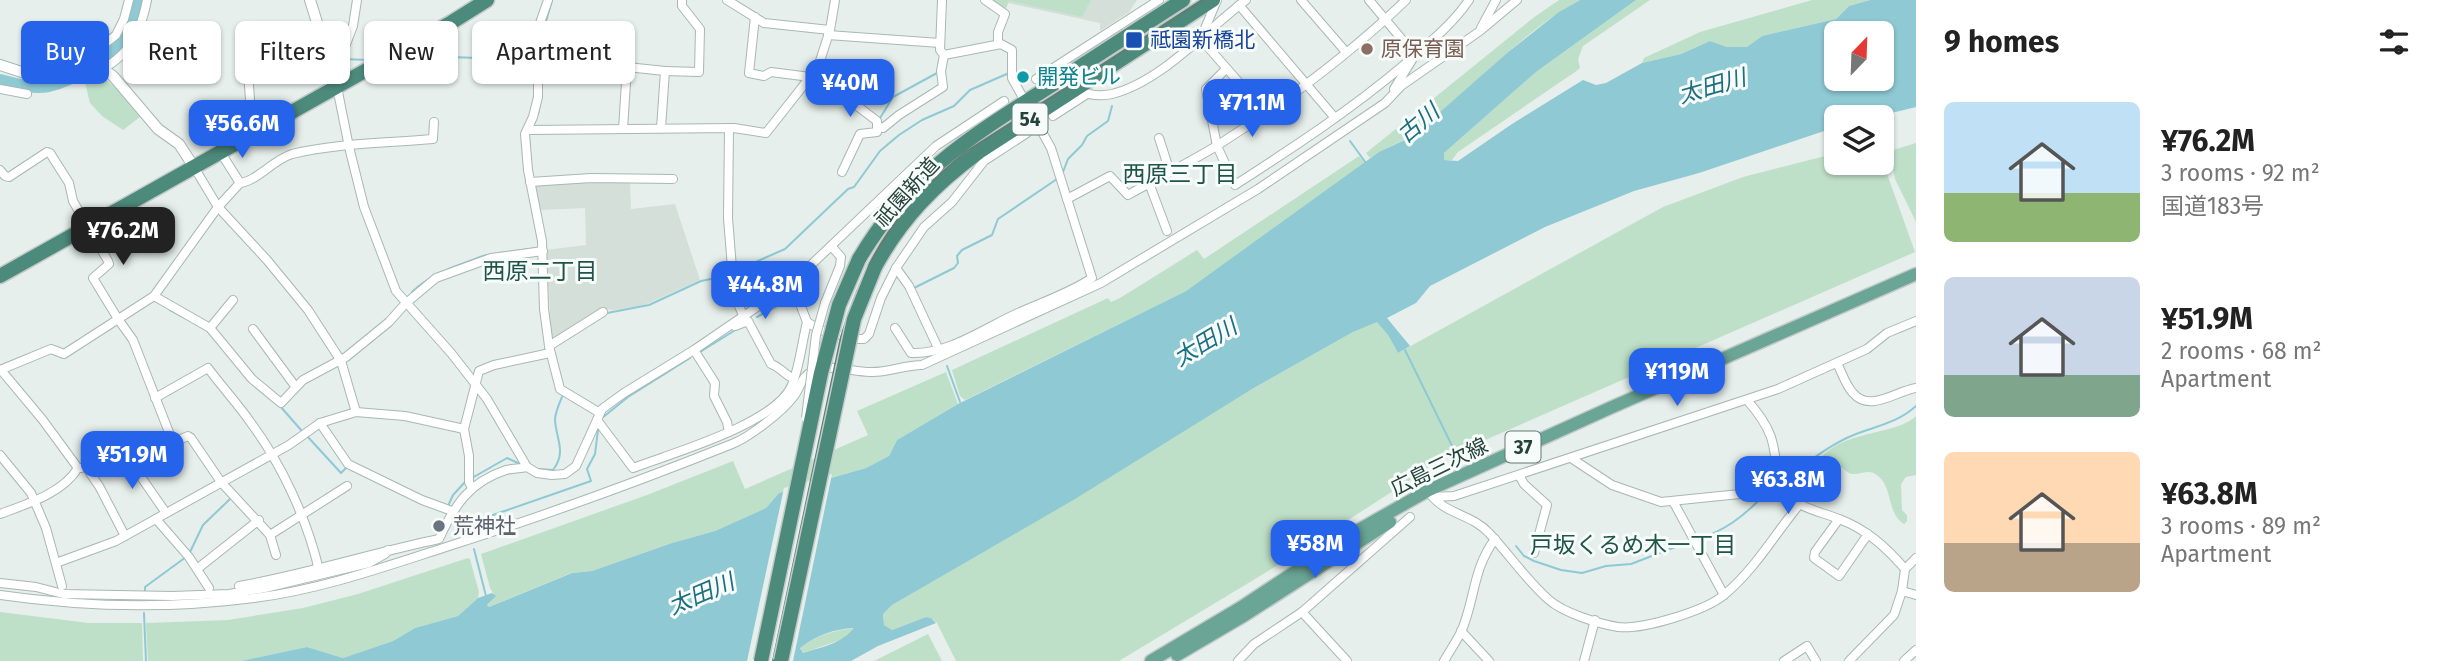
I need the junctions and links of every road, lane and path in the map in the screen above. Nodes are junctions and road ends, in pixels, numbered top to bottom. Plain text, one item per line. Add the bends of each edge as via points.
1 (129, 0) edge
2 (147, 0) edge
3 (310, 0) edge
4 (357, 0) edge
5 (487, 0) edge
6 (548, 0) edge
7 (682, 0) edge
8 (727, 0) edge
9 (835, 0) edge
10 (942, 0) edge
11 (985, 0) edge
12 (1159, 0) edge
13 (1183, 0) edge
14 (1215, 0) edge
15 (1301, 0) edge
16 (1369, 0) edge
17 (1406, 0) edge
18 (1469, 0) edge
19 (1496, 0) edge
20 (1517, 0) edge
21 (1242, 3) edge
22 (755, 17) junction
23 (1386, 19) junction
24 (316, 21) edge
25 (541, 21) edge
26 (1480, 31) junction
27 (829, 32) junction
28 (350, 33) edge
29 (1201, 37) junction
30 (109, 41) edge
31 (940, 43) junction
32 (998, 44) junction
33 (1346, 52) junction
34 (944, 55) junction
35 (1415, 55) junction
36 (1070, 58) junction
37 (109, 63) edge
38 (0, 65) edge
39 (635, 68) edge
40 (1226, 69) junction
41 (665, 71) junction
42 (21, 72) edge
43 (109, 75) edge
44 (812, 75) junction
45 (1066, 76) junction
46 (1036, 79) dead end
47 (249, 84) edge
48 (336, 84) edge
49 (538, 84) edge
50 (626, 84) edge
51 (1307, 84) junction
52 (337, 87) junction
53 (0, 89) edge
54 (1081, 92) junction
55 (27, 94) dead end
56 (1004, 101) dead end
57 (1025, 102) junction
58 (1385, 103) junction
59 (1265, 113) junction
60 (1034, 116) junction
61 (1053, 116) dead end
62 (1335, 118) junction
63 (434, 122) dead end
64 (878, 126) junction
65 (661, 128) junction
66 (729, 128) junction
67 (623, 129) junction
68 (528, 130) junction
69 (255, 133) junction
70 (1027, 133) dead end
71 (952, 134) junction
72 (973, 135) junction
73 (1159, 138) dead end
74 (349, 146) junction
75 (1217, 146) junction
76 (220, 153) junction
77 (194, 167) junction
78 (0, 170) edge
79 (842, 172) dead end
80 (1170, 172) junction
81 (947, 175) junction
82 (673, 179) dead end
83 (530, 182) junction
84 (240, 183) junction
85 (1149, 183) junction
86 (963, 188) junction
87 (1067, 199) junction
88 (218, 207) junction
89 (88, 226) junction
90 (1167, 231) dead end
91 (831, 247) junction
92 (542, 251) junction
93 (896, 268) junction
94 (2, 270) edge
95 (1916, 275) edge
96 (792, 283) junction
97 (1916, 283) edge
98 (154, 296) junction
99 (233, 300) dead end
100 (405, 303) junction
101 (603, 312) dead end
102 (743, 315) junction
103 (118, 320) junction
104 (807, 321) junction
105 (1916, 321) edge
106 (729, 326) junction
107 (210, 328) junction
108 (895, 328) dead end
109 (254, 329) dead end
110 (938, 348) junction
111 (550, 350) junction
112 (694, 350) junction
113 (341, 361) junction
114 (1837, 363) junction
115 (0, 370) edge
116 (794, 379) junction
117 (295, 386) junction
118 (477, 386) junction
119 (1916, 388) edge
120 (155, 398) junction
121 (1747, 400) junction
122 (356, 412) junction
123 (598, 416) junction
124 (320, 423) junction
125 (464, 429) junction
126 (729, 432) junction
127 (140, 440) dead end
128 (807, 442) junction
129 (123, 451) junction
130 (0, 455) edge
131 (271, 455) junction
132 (1571, 458) junction
133 (802, 465) junction
134 (527, 467) junction
135 (82, 468) junction
136 (1520, 475) junction
137 (221, 482) junction
138 (347, 486) dead end
139 (472, 488) junction
140 (1779, 490) junction
141 (1431, 493) junction
142 (34, 501) junction
143 (1674, 503) junction
144 (1798, 506) junction
145 (452, 511) junction
146 (166, 513) junction
147 (0, 514) edge
148 (300, 516) junction
149 (1410, 517) dead end
150 (156, 519) junction
151 (1839, 519) junction
152 (259, 520) junction
153 (1376, 530) junction
154 (1868, 534) junction
155 (270, 535) junction
156 (125, 536) junction
157 (1495, 539) junction
158 (388, 550) junction
159 (1534, 553) dead end
160 (276, 555) dead end
161 (1916, 558) edge
162 (55, 563) junction
163 (197, 569) junction
164 (1905, 569) junction
165 (319, 570) junction
166 (1343, 574) junction
167 (0, 585) edge
168 (62, 586) junction
169 (239, 586) dead end
170 (36, 587) junction
171 (209, 588) dead end
172 (1902, 591) junction
173 (1724, 594) junction
174 (0, 595) edge
175 (82, 595) junction
176 (1916, 596) edge
177 (1302, 611) junction
178 (1595, 620) junction
179 (1461, 631) junction
180 (1916, 650) edge
181 (1854, 659) edge
182 (755, 661) edge
183 (761, 661) edge
184 (781, 661) edge
185 (1151, 661) edge
186 (1167, 661) edge
187 (1238, 661) edge
188 (1347, 661) edge
189 (1444, 661) edge
190 (1489, 661) edge
191 (1584, 661) edge
192 (1784, 661) edge
193 (1816, 661) edge
194 (1905, 661) edge

1 - 30 street via 124,19
2 - 37 street via 131,46
3 - 24 street
4 - 28 street
5 - 52 highway
6 - 25 street
7 - 41 street via 700,29 699,72
8 - 22 street
9 - 27 street
10 - 31 street
11 - 32 street via 1005,14
12 - 36 street
13 - 45 highway, 祇園新道 / 54
14 - 29 street
14 - 54 highway, 祇園新道 / 54
15 - 33 street
16 - 23 street
17 - 23 street
18 - 35 street
19 - 26 street
20 - 26 street
21 - 29 street
21 - 51 street
22 - 27 street via 764,23
22 - 44 street via 750,74
23 - 33 street
23 - 35 street
26 - 58 street via 1401,86
27 - 31 street
27 - 44 street
29 - 40 street
29 - 54 street via 1155,73 1114,94
31 - 34 street
32 - 34 street
32 - 57 street via 1012,50 1012,78
33 - 51 street
34 - 64 street via 943,87 883,128
35 - 58 street
35 - 62 street
36 - 45 street
36 - 46 street
38 - 42 street
39 - 41 street
40 - 59 street
40 - 75 street via 1206,89
41 - 65 street
43 - 77 street via 179,144
44 - 64 street
44 - 66 street via 766,133
45 - 57 highway, 祇園新道 / 54
47 - 69 street
48 - 52 street
49 - 68 street
50 - 67 street
51 - 59 street
51 - 62 street
52 - 69 highway
52 - 74 street
53 - 55 street
54 - 60 highway, 祇園新道 / 54
54 - 61 street
56 - 71 street
57 - 60 street
57 - 72 highway, 祇園新道 / 54
58 - 174 street via 1217,215 1101,283 922,365 868,373 846,367 813,371 789,401 743,439 619,489 382,568 256,598 84,604
59 - 75 street
60 - 81 highway, 祇園新道 / 54
60 - 87 street via 1051,148
62 - 75 street via 1235,185
63 - 74 street via 433,139
64 - 79 street via 877,132 860,134
65 - 66 street
65 - 67 street
66 - 102 street via 732,268 726,277
67 - 68 street
68 - 83 street
69 - 76 highway
70 - 86 street via 984,161
71 - 72 street
71 - 91 street
72 - 128 highway, 祇園新道 / 54, bridge via 908,191 859,259 839,305
73 - 80 street
74 - 84 street via 289,155
74 - 100 street via 364,207 396,291
75 - 80 street
76 - 77 highway
76 - 84 street
77 - 88 street
77 - 89 highway
78 - 89 street via 9,177 49,152
80 - 85 street
81 - 86 street
81 - 184 highway, 祇園新道 / 54, bridge via 899,227 875,267 854,319
82 - 83 street
83 - 92 street
84 - 88 street
85 - 87 street via 1128,195 1110,176
85 - 90 street
86 - 93 street via 924,227
87 - 110 street via 1092,278 968,339
88 - 98 street
88 - 113 street via 308,310
89 - 94 highway
89 - 103 street via 109,264 93,278
91 - 96 street
91 - 128 street, bridge via 841,257 840,266 816,335 809,376
92 - 100 street via 491,258 447,272
92 - 111 street
93 - 104 street via 864,339 820,330
93 - 110 street
95 - 141 main road, 広島三次線 / 37 via 1610,408
96 - 102 street
96 - 104 street
97 - 141 main road, 広島三次線 / 37
98 - 103 street
98 - 107 street
99 - 107 street
100 - 113 street
100 - 118 street
101 - 111 street
102 - 106 street
103 - 115 street via 64,354 51,349
103 - 120 street via 133,340
104 - 116 street
105 - 114 street
106 - 112 street
106 - 116 street via 748,321 771,364
107 - 117 street via 252,379 281,403
108 - 110 street via 911,353
109 - 117 street
111 - 118 street via 479,371
111 - 123 street via 560,389
112 - 123 street via 624,393
112 - 126 street via 715,383 714,396
113 - 117 street
113 - 122 street
114 - 119 street via 1853,394 1866,401
114 - 121 street
115 - 135 street
116 - 126 street via 782,400
118 - 125 street
118 - 134 street
120 - 131 street via 208,368
120 - 137 street via 172,440 191,438
121 - 132 street
121 - 140 street via 1772,436
122 - 124 street
122 - 125 street via 405,416
123 - 126 street via 633,468
123 - 134 street via 576,466 565,474 537,473
124 - 131 street
124 - 145 street via 348,464
125 - 139 street
127 - 129 street
128 - 133 highway, 祇園新道 / 54, bridge
129 - 135 street
129 - 146 street
130 - 142 street
131 - 137 street
131 - 148 street
132 - 136 street
132 - 143 street via 1612,485
133 - 182 highway, 祇園新道 / 54, bridge via 792,485
133 - 183 highway, 祇園新道 / 54, bridge
134 - 139 street via 499,472
135 - 142 street via 70,481
135 - 156 street via 99,486
136 - 141 street via 1454,496
136 - 159 street via 1547,505
137 - 146 street
137 - 152 street
138 - 148 street
139 - 145 street
140 - 143 street
140 - 144 street
141 - 153 main road, 広島三次線 / 37
141 - 157 street via 1440,505 1482,525
141 - 185 main road, 広島三次線 / 37 via 1355,532
142 - 147 street
142 - 162 street
143 - 173 street
144 - 151 street
144 - 173 street via 1761,559
145 - 158 street via 439,539
146 - 150 street
148 - 155 street
148 - 165 street
149 - 166 street
150 - 156 street
150 - 163 street
151 - 154 street
151 - 154 street via 1814,558 1839,576
152 - 155 street
152 - 163 street
153 - 166 street via 1376,538 1343,568
153 - 186 main road, 広島三次線 / 37
154 - 164 street via 1884,544
155 - 160 street
156 - 162 street
157 - 178 street via 1549,600 1565,611
157 - 179 street via 1479,569
158 - 165 street
158 - 175 street via 369,563 265,589 172,596
161 - 164 street
162 - 168 street
163 - 171 street
164 - 172 street
165 - 169 street
166 - 177 street
167 - 170 street
168 - 170 street
168 - 175 street
170 - 175 street
172 - 176 street
172 - 181 street via 1894,615
173 - 178 street via 1684,617 1620,627
177 - 187 street via 1254,643
177 - 188 street
178 - 191 street
179 - 189 street
179 - 190 street
180 - 194 street
192 - 193 street via 1807,646

